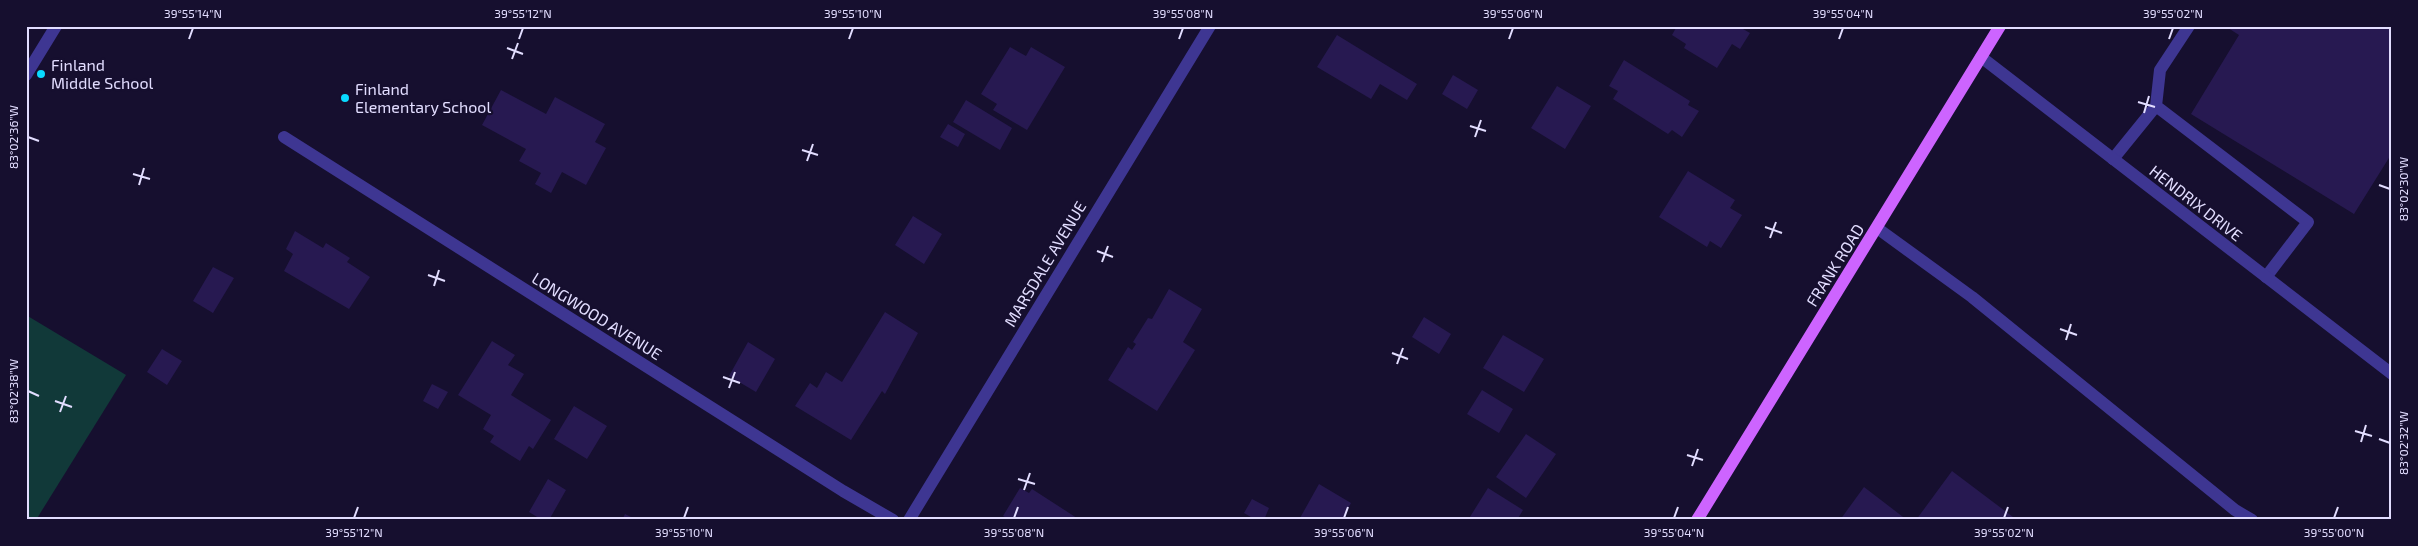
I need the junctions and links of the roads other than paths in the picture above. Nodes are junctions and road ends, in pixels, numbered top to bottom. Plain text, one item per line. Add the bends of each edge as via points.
1 (56, 26) edge
2 (1210, 26) edge
3 (2000, 26) edge
4 (2189, 26) edge
5 (1981, 57) junction
6 (26, 75) edge
7 (2156, 106) junction
8 (284, 137) dead end
9 (2113, 159) junction
10 (1877, 228) junction
11 (2266, 277) junction
12 (2392, 374) edge
13 (893, 520) edge
14 (909, 520) edge
15 (1697, 520) edge
16 (2252, 520) edge

1 - 6 street
2 - 14 street, MARSDALE AVENUE
3 - 5 main road, FRANK ROAD
4 - 7 street via 2160,70
5 - 9 street, HENDRIX DRIVE
5 - 10 main road, FRANK ROAD
7 - 9 street
7 - 11 street via 2308,222
8 - 13 street, LONGWOOD AVENUE
9 - 11 street, HENDRIX DRIVE
10 - 15 main road, FRANK ROAD
10 - 16 street via 1972,297 2235,510
11 - 12 street, HENDRIX DRIVE

